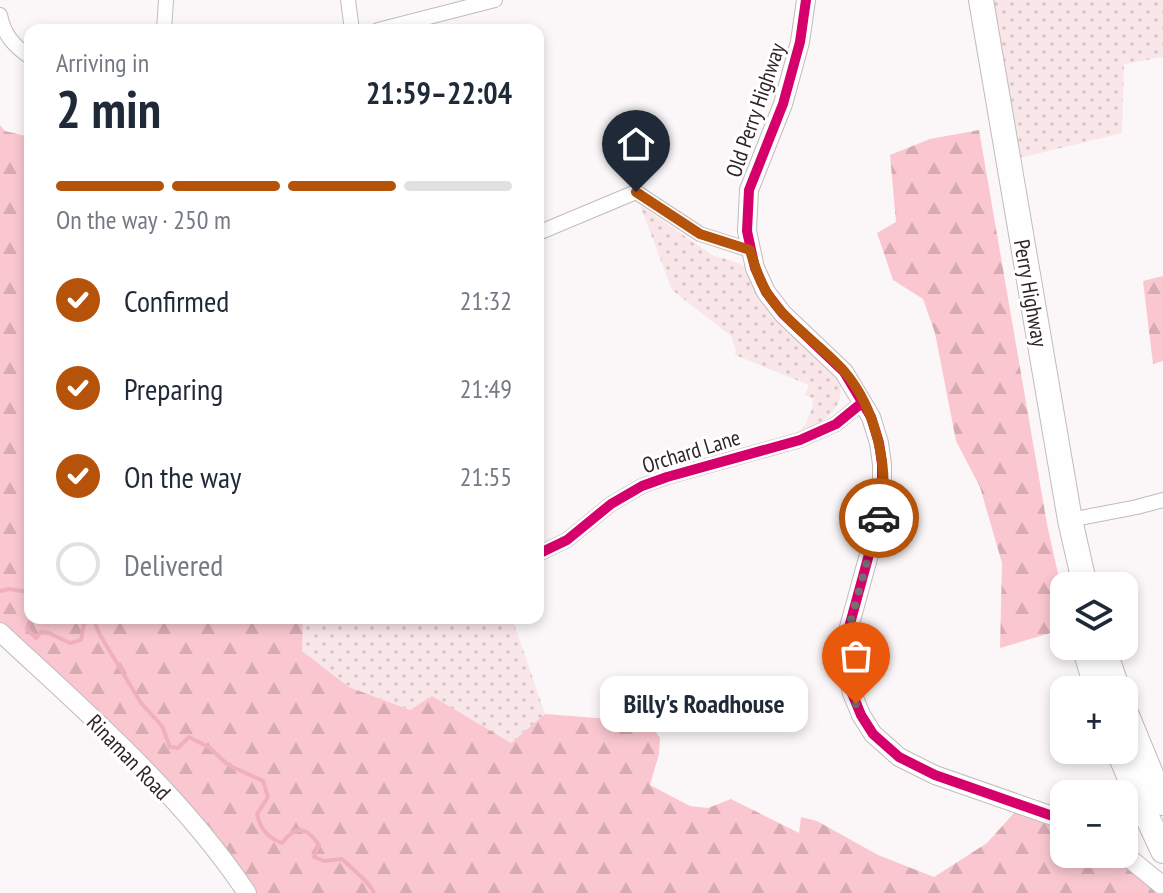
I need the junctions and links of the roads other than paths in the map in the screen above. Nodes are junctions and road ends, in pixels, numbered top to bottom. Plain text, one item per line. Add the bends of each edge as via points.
1 (166, 0) edge
2 (348, 0) edge
3 (495, 0) edge
4 (806, 0) edge
5 (965, 0) edge
6 (981, 0) edge
7 (0, 15) edge
8 (164, 24) edge
9 (351, 24) edge
10 (401, 24) edge
11 (24, 53) edge
12 (544, 230) edge
13 (750, 250) junction
14 (863, 402) junction
15 (1163, 500) edge
16 (1070, 520) junction
17 (544, 551) edge
18 (1066, 572) edge
19 (1082, 572) edge
20 (0, 632) edge
21 (1138, 742) edge
22 (1125, 764) edge
23 (1163, 803) edge
24 (1050, 815) edge
25 (1159, 835) edge
26 (1138, 865) edge
27 (1163, 886) edge
28 (247, 893) edge

1 - 8 street
2 - 9 street
3 - 10 street
4 - 13 street, Old Perry Highway via 783,104 749,190
5 - 18 highway, Perry Highway
6 - 16 highway, Perry Highway
7 - 11 street via 7,37
12 - 13 street via 636,192 700,234
13 - 14 street, Old Perry Highway via 766,292 844,372
14 - 17 street, Orchard Lane via 836,424 800,440 642,486
14 - 24 street, Old Perry Highway via 879,443 883,488 847,646 849,682 861,715 889,751 910,763
15 - 16 street
16 - 19 highway, Perry Highway
20 - 28 street, Rinaman Road via 152,778
21 - 23 highway
22 - 25 highway
26 - 27 street

